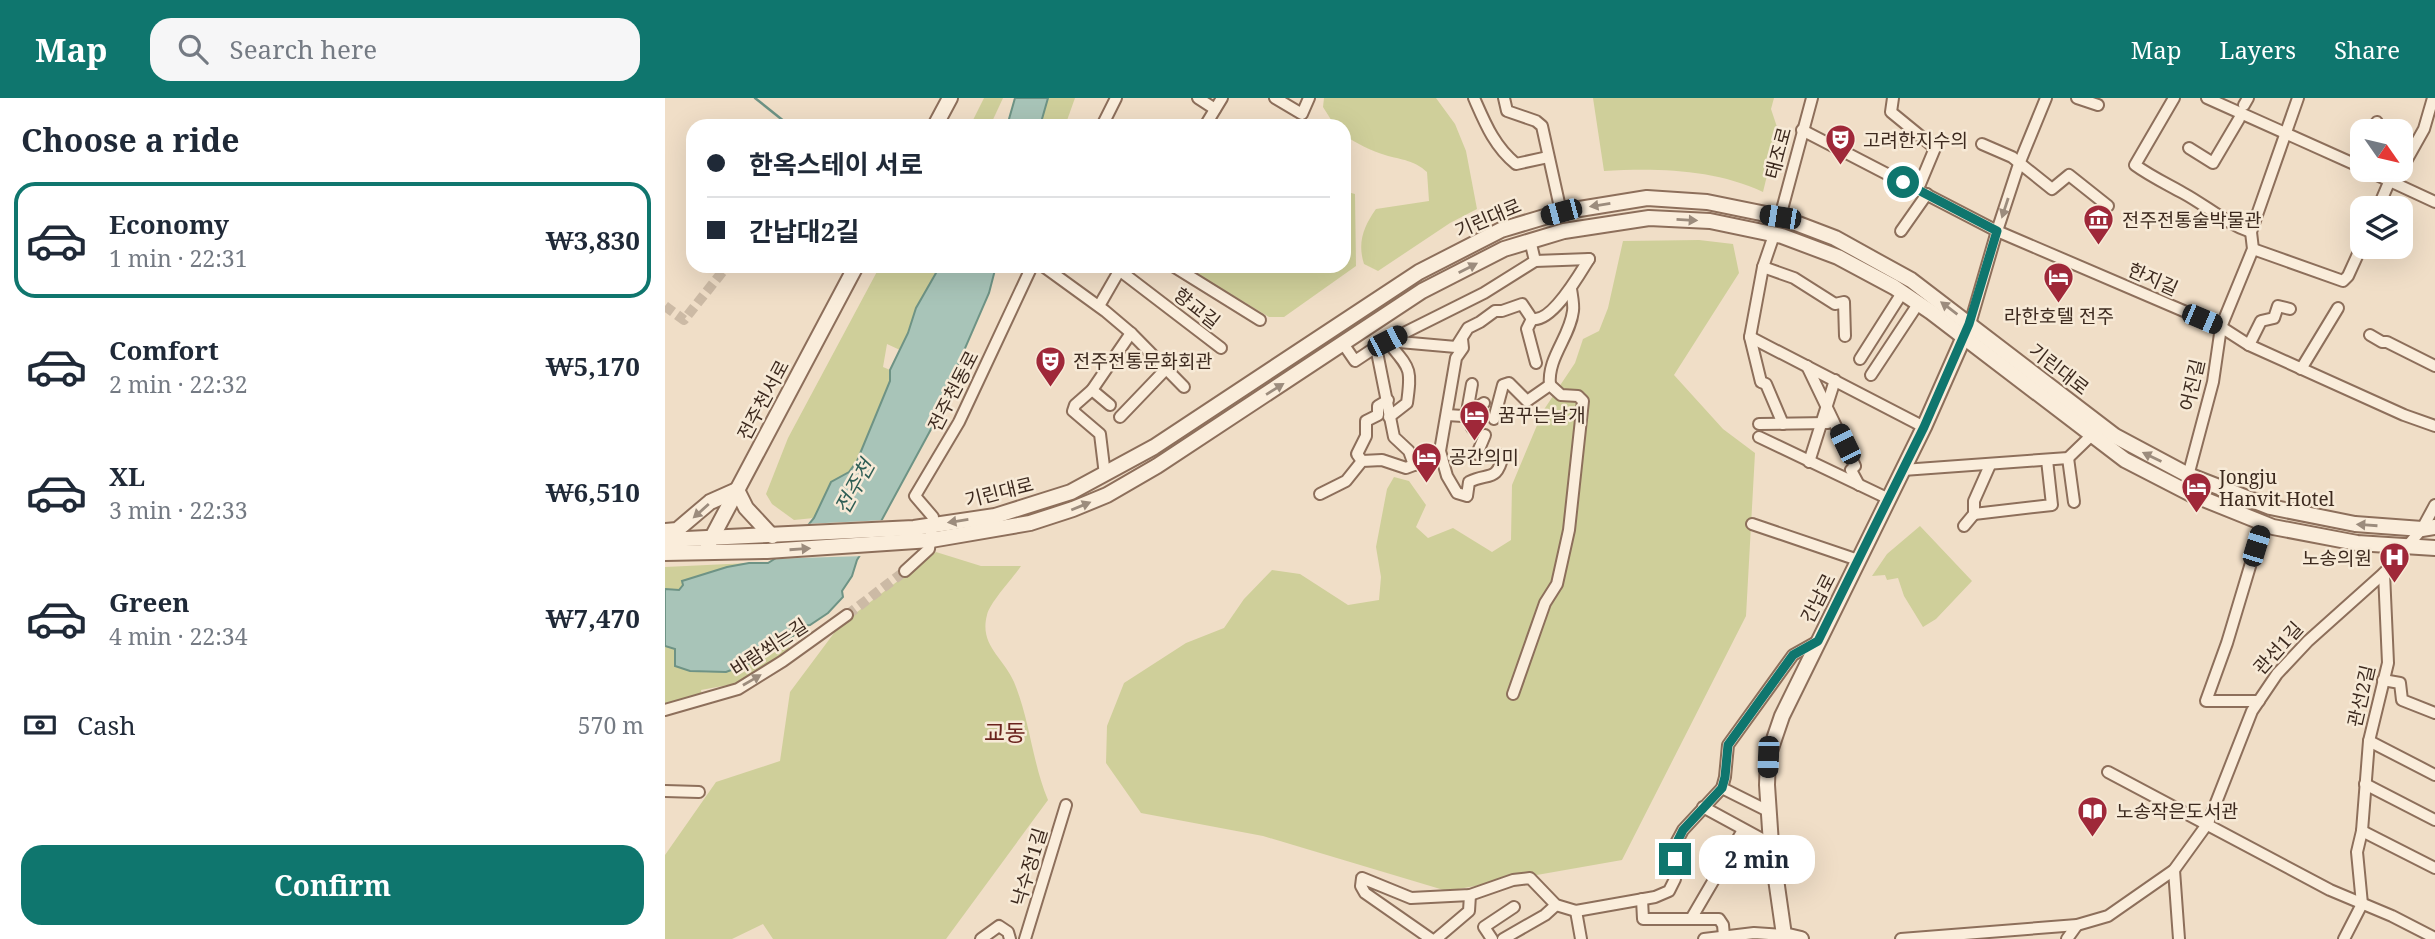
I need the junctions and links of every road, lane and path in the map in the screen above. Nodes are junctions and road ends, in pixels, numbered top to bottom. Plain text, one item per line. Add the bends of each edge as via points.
1 (950, 98) edge
2 (1116, 98) edge
3 (1198, 98) edge
4 (1221, 98) edge
5 (1275, 98) edge
6 (1309, 98) edge
7 (1474, 98) edge
8 (1504, 98) edge
9 (1812, 98) edge
10 (1893, 98) edge
11 (2046, 98) edge
12 (2077, 98) edge
13 (2174, 98) edge
14 (2207, 98) edge
15 (2298, 98) edge
16 (2433, 98) edge
17 (2098, 105) dead end
18 (1215, 109) junction
19 (939, 119) edge
20 (1106, 119) edge
21 (1209, 119) edge
22 (2239, 119) dead end
23 (1802, 130) junction
24 (2286, 133) junction
25 (1982, 144) dead end
26 (2189, 148) dead end
27 (2413, 149) edge
28 (1548, 157) junction
29 (2350, 163) edge
30 (2019, 164) junction
31 (2394, 182) edge
32 (1924, 189) junction
33 (2435, 202) edge
34 (2108, 206) dead end
35 (1561, 212) junction
36 (1780, 217) junction
37 (1901, 231) dead end
38 (1997, 231) junction
39 (2251, 232) junction
40 (1774, 235) junction
41 (1530, 240) junction
42 (2253, 249) junction
43 (2356, 259) edge
44 (1535, 261) junction
45 (1763, 267) junction
46 (852, 273) edge
47 (1029, 273) edge
48 (1052, 273) edge
49 (1118, 273) edge
50 (1127, 273) edge
51 (1184, 273) edge
52 (1571, 289) junction
53 (1484, 293) junction
54 (1902, 293) junction
55 (1918, 304) junction
56 (1099, 306) junction
57 (2338, 307) dead end
58 (2290, 309) dead end
59 (1495, 311) junction
60 (1532, 319) junction
61 (1260, 320) dead end
62 (2221, 327) junction
63 (1966, 331) junction
64 (1131, 333) junction
65 (2370, 335) dead end
66 (1845, 336) dead end
67 (1750, 337) junction
68 (1462, 339) junction
69 (1387, 341) junction
70 (1344, 345) junction
71 (2249, 345) junction
72 (1376, 347) junction
73 (1221, 348) dead end
74 (1860, 359) dead end
75 (1536, 363) dead end
76 (1807, 366) junction
77 (2435, 366) edge
78 (1166, 369) junction
79 (2301, 369) junction
80 (1871, 375) dead end
81 (1835, 380) junction
82 (1472, 384) dead end
83 (1550, 385) junction
84 (1184, 387) dead end
85 (1092, 390) junction
86 (1388, 400) junction
87 (1484, 403) dead end
88 (1110, 405) dead end
89 (1826, 407) junction
90 (1468, 414) junction
91 (1447, 415) junction
92 (1121, 417) dead end
93 (1389, 417) junction
94 (1494, 419) dead end
95 (1834, 423) junction
96 (1759, 424) dead end
97 (1783, 424) junction
98 (1821, 424) junction
99 (2435, 425) edge
100 (1924, 427) junction
101 (1472, 428) dead end
102 (2096, 431) junction
103 (1485, 435) dead end
104 (1759, 437) dead end
105 (1440, 451) junction
106 (1477, 454) dead end
107 (1503, 456) dead end
108 (2068, 458) junction
109 (2047, 460) junction
110 (1361, 461) junction
111 (1809, 462) junction
112 (1414, 465) junction
113 (1990, 465) junction
114 (1903, 470) junction
115 (1105, 475) junction
116 (2189, 475) junction
117 (1859, 485) junction
118 (737, 490) junction
119 (2184, 491) junction
120 (1319, 494) dead end
121 (1889, 499) junction
122 (2074, 502) dead end
123 (2435, 504) edge
124 (1974, 514) junction
125 (2263, 523) junction
126 (1752, 524) dead end
127 (1964, 526) dead end
128 (2428, 528) edge
129 (665, 531) edge
130 (931, 533) junction
131 (772, 536) junction
132 (893, 536) junction
133 (711, 539) junction
134 (665, 540) edge
135 (2407, 547) junction
136 (2435, 548) edge
137 (665, 553) edge
138 (705, 553) junction
139 (1858, 561) junction
140 (905, 571) tunnel mouth
141 (2384, 573) junction
142 (847, 615) tunnel mouth
143 (1818, 641) junction
144 (2383, 680) junction
145 (1513, 694) dead end
146 (2259, 701) junction
147 (665, 710) edge
148 (2435, 713) edge
149 (2369, 741) junction
150 (2108, 772) dead end
151 (2435, 775) edge
152 (2365, 784) junction
153 (1722, 788) junction
154 (665, 791) edge
155 (699, 792) dead end
156 (1066, 805) dead end
157 (1703, 807) junction
158 (1770, 812) junction
159 (2434, 820) edge
160 (2208, 824) junction
161 (1742, 830) junction
162 (2362, 831) junction
163 (1771, 844) junction
164 (2435, 868) edge
165 (2173, 870) junction
166 (1470, 895) junction
167 (1642, 899) junction
168 (2362, 904) junction
169 (1556, 905) junction
170 (1514, 907) dead end
171 (1576, 911) junction
172 (1691, 919) junction
173 (1528, 925) junction
174 (2077, 925) junction
175 (1724, 936) junction
176 (1006, 937) edge
177 (1794, 938) edge
178 (2435, 938) edge
179 (981, 939) edge
180 (1025, 939) edge
181 (1433, 939) edge
182 (1492, 939) edge
183 (1503, 939) edge
184 (1530, 939) edge
185 (1581, 939) edge
186 (1704, 939) edge
187 (1901, 939) edge
188 (2067, 939) edge
189 (2179, 939) edge
190 (2344, 939) edge

1 - 19 street
2 - 20 street
3 - 18 street
4 - 18 street
5 - 6 street via 1302,114
7 - 28 street via 1502,153 1516,163
8 - 28 street via 1507,111 1542,126
9 - 23 street, 태조로
10 - 32 street via 1891,112 1935,148
11 - 30 street
12 - 17 street
13 - 39 street via 2135,165
14 - 24 street
15 - 24 street, 어진길
16 - 27 street
18 - 21 street
22 - 26 street via 2213,163
23 - 32 street, 한지길
23 - 36 street, 태조로
24 - 29 street
24 - 39 street, 어진길
25 - 30 street
28 - 35 street
30 - 34 street via 2052,189 2069,175
30 -> 38 street
31 - 33 street
32 - 37 street
32 - 38 street, 한지길
36 -> 35 street, 기린대로 via 1707,202 1647,198
35 - 115 street, 기린대로 via 1501,230 1419,272
63 -> 36 street, 기린대로 via 1891,268 1835,237
38 - 62 street, 한지길
38 - 63 street
39 - 42 street, 어진길
41 -> 40 street, 기린대로 via 1650,218 1710,221
40 - 45 street
40 - 54 street, 기린대로 via 1838,257
41 - 44 street
70 -> 41 street, 기린대로 via 1422,291
42 - 43 street via 2343,281
42 - 62 street, 어진길
44 - 52 street via 1588,259
44 - 53 street
45 - 66 street via 1794,278 1835,304 1844,302
45 - 67 street
46 - 118 street, 전주천서로
47 - 130 street, 전주천동로 via 959,422 915,496 933,517
48 - 56 street
49 - 56 street, 향교길
50 - 73 street, 향교길
51 - 61 street, 향교길
52 - 60 street via 1544,317
52 - 83 street via 1573,311 1549,373
53 - 59 street
53 - 69 street
54 - 55 street, 기린대로
54 - 74 street
55 - 63 street, 기린대로
55 - 80 street
56 - 64 street
57 - 79 street
58 - 71 street via 2278,306 2274,318 2261,321
59 - 60 street via 1522,304
59 - 68 street via 1468,328
60 - 75 street via 1527,329
62 - 71 street, 한지길
62 - 116 street, 어진길 via 2213,382
63 - 100 street, 간납로
63 - 102 street, 기린대로
64 - 78 street
64 - 85 street
65 - 77 street
67 - 76 street
67 - 97 street via 1761,382 1766,384
68 - 69 street via 1456,346
68 - 91 street
69 - 72 street
69 - 93 street via 1411,376 1407,403
70 - 72 street via 1355,362
130 -> 70 street, 기린대로 via 1030,523 1107,495
71 - 79 street, 한지길
72 - 86 street
76 - 81 street
76 - 89 street
78 - 84 street
78 - 92 street
79 - 99 street, 한지길
81 - 89 street
81 - 100 street
82 - 90 street
83 - 94 street via 1527,401 1509,383 1503,385
83 - 145 street via 1561,395 1578,396 1583,401 1569,530 1557,584 1545,603
85 - 88 street
85 - 115 street via 1073,411 1100,434
86 - 93 street
86 - 110 street via 1378,406 1378,415 1367,421 1357,454
87 - 90 street
89 - 95 street
89 - 98 street
90 - 91 street
90 - 101 street
91 - 105 street
93 - 112 street via 1394,437 1409,451
95 - 98 street
95 - 117 street
96 - 97 street
97 - 98 street
98 - 111 street
100 - 114 street, 간납로
102 - 108 street
116 -> 102 street, 기린대로
102 - 119 street, 기린대로 via 2134,466
103 - 106 street
104 - 111 street
105 - 107 street via 1457,493 1467,496 1469,482 1491,477 1500,470
105 - 112 street
108 - 109 street
108 - 122 street
109 - 113 street
109 - 124 street via 2052,505
110 - 112 street via 1382,460 1406,468
110 - 120 street via 1346,481
111 - 117 street
113 - 114 street
113 - 124 street via 1974,501
114 - 121 street, 간납로
115 -> 130 street, 기린대로 via 1071,492
116 - 119 street, 어진길
128 -> 116 street, 기린대로 via 2355,524 2270,507
117 - 121 street
118 -> 129 street via 711,502 677,530
118 - 131 street
118 - 133 street, 전주천서로
119 - 125 street, 기린대로
121 - 139 street, 간납로
123 - 128 street, 관선1길
124 - 127 street
125 - 135 street, 기린대로 via 2357,543
125 - 146 street via 2206,701
126 - 139 street, 간납로
128 - 135 street, 관선1길
130 - 132 street, 기린대로
130 - 140 street via 929,549
131 - 132 street
131 - 133 street
138 -> 132 street
133 - 134 street
133 - 138 street, 전주천서로
135 - 136 street, 기린대로
135 - 141 street, 관선1길
137 - 138 street
139 - 143 street, 간납로
141 - 144 street, 관선2길 via 2388,663
141 - 146 street, 관선1길 via 2308,641
147 -> 142 street, 바람쐬는길 via 738,689
143 - 153 street via 1793,655 1728,745
143 - 158 street, 간납로 via 1768,757
144 - 148 street via 2400,682 2402,700
144 - 149 street, 관선2길
146 - 160 street, 관선1길
149 - 151 street
149 - 152 street, 관선2길
150 - 160 street
152 - 159 street
152 - 162 street, 관선2길
153 - 157 street
153 - 158 street
154 - 155 street
156 - 180 street, 낙수정1길
157 - 161 street
157 - 167 street via 1676,844 1675,879 1669,891
158 - 163 street, 간납로
160 - 165 street, 관선1길
160 - 168 street
161 - 163 street
161 - 172 street
162 - 164 street
162 - 168 street, 관선2길 via 2357,852
163 - 177 street, 간납로
165 - 174 street, 관선1길 via 2108,916
165 - 189 street
166 - 169 street via 1530,878
166 - 181 street via 1469,911
166 - 181 street via 1411,898 1362,878 1365,894
167 - 171 street
167 - 172 street via 1643,919
168 - 178 street
168 - 190 street
169 - 171 street
169 - 173 street
170 - 182 street via 1484,927
171 - 185 street
172 - 175 street via 1719,919
173 - 183 street
173 - 184 street
174 - 187 street, 관선1길
174 - 188 street
175 - 177 street via 1754,933
175 - 186 street
176 - 179 street, 낙수정1길 via 999,926

